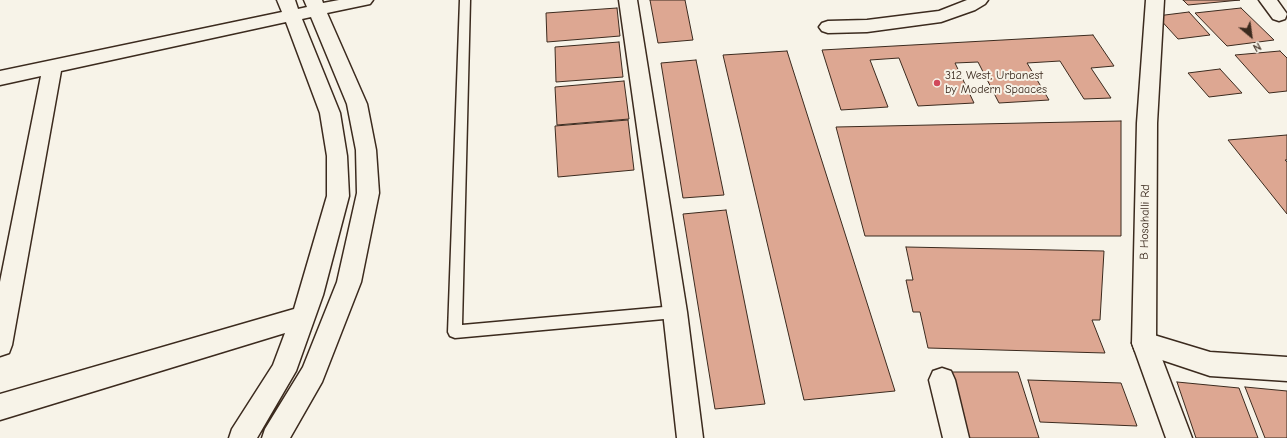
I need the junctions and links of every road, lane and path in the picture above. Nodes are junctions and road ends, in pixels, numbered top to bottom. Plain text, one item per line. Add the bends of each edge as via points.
1 (364, 0) edge
2 (465, 0) edge
3 (628, 0) edge
4 (979, 0) edge
5 (1155, 0) edge
6 (1268, 0) edge
7 (315, 5) edge
8 (289, 8) edge
9 (1279, 15) dead end
10 (828, 27) dead end
11 (52, 67) junction
12 (0, 78) edge
13 (675, 312) junction
14 (303, 317) junction
15 (1144, 343) junction
16 (0, 345) edge
17 (1287, 369) edge
18 (942, 380) dead end
19 (0, 406) edge
20 (242, 438) edge
21 (275, 438) edge
22 (690, 438) edge
23 (956, 438) edge
24 (1179, 438) edge

1 - 7 street
2 - 13 lane via 455,332
3 - 13 street
4 - 10 street via 941,16 867,26
5 - 15 street, B Hosahalli Rd via 1147,122
6 - 9 street
7 - 8 street
7 - 21 street via 357,104 366,150 368,193 350,282 313,374
8 - 11 street
8 - 14 street via 330,113 337,156 338,196 312,295
11 - 12 street
11 - 16 street
13 - 22 street
14 - 19 street
14 - 20 street via 283,371
15 - 17 street via 1210,364
15 - 24 street, B Hosahalli Rd
18 - 23 street

